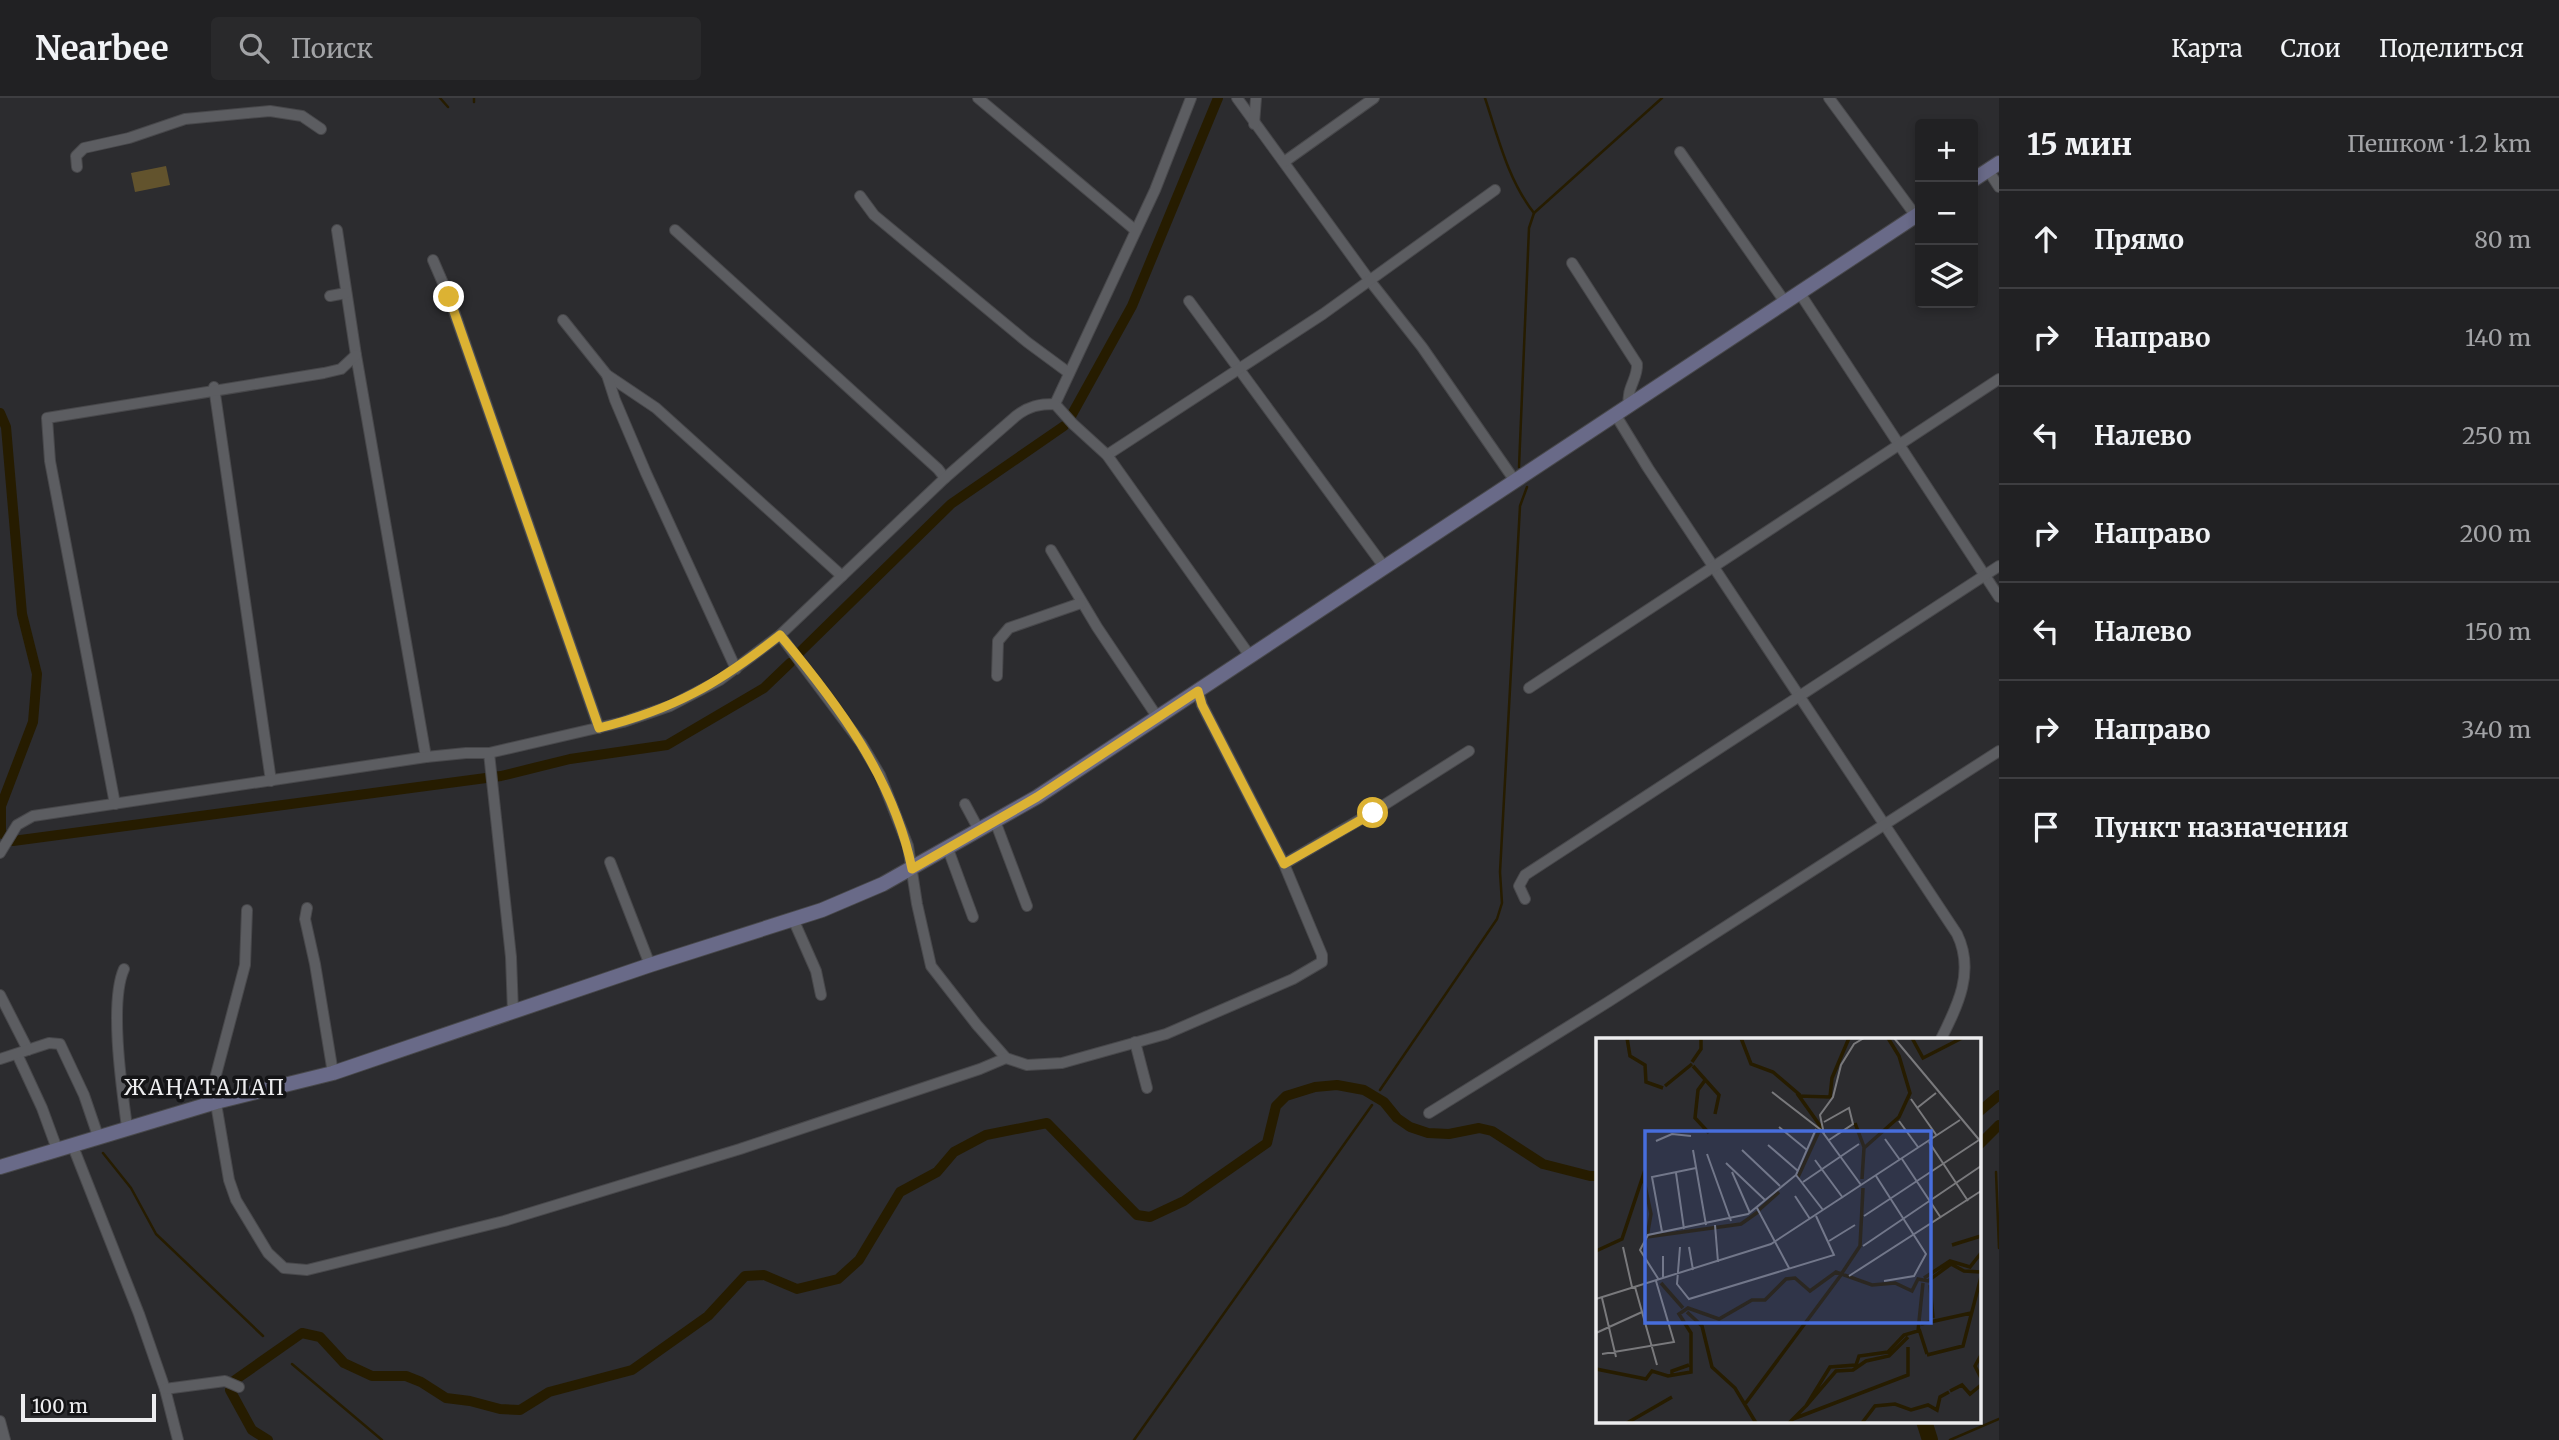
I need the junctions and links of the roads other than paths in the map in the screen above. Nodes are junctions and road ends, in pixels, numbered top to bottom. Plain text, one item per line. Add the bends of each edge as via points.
1 (978, 98) edge
2 (1191, 98) edge
3 (1237, 98) edge
4 (1256, 98) edge
5 (1374, 98) edge
6 (1829, 98) edge
7 (1254, 124) junction
8 (321, 129) dead end
9 (1681, 152) dead end
10 (1284, 162) junction
11 (1993, 166) edge
12 (77, 167) dead end
13 (1978, 176) edge
14 (1999, 187) edge
15 (1495, 190) dead end
16 (860, 196) dead end
17 (1915, 211) edge
18 (1915, 217) edge
19 (337, 230) dead end
20 (675, 230) dead end
21 (1135, 230) junction
22 (433, 260) dead end
23 (1572, 263) dead end
24 (1370, 281) junction
25 (1799, 292) junction
26 (346, 293) junction
27 (330, 296) dead end
28 (1189, 301) dead end
29 (1785, 302) junction
30 (563, 320) dead end
31 (356, 355) junction
32 (1238, 368) junction
33 (1069, 373) junction
34 (607, 375) junction
35 (1999, 379) edge
36 (214, 389) junction
37 (1055, 404) junction
38 (1629, 405) junction
39 (1615, 414) junction
40 (1900, 444) junction
41 (1107, 455) junction
42 (945, 478) junction
43 (1515, 481) junction
44 (1051, 550) dead end
45 (1714, 565) junction
46 (1999, 566) edge
47 (1385, 568) junction
48 (1985, 575) junction
49 (842, 576) junction
50 (1999, 597) edge
51 (1081, 603) junction
52 (780, 635) junction
53 (1250, 656) junction
54 (736, 669) junction
55 (997, 676) dead end
56 (1529, 688) dead end
57 (1198, 691) junction
58 (1799, 696) junction
59 (1158, 718) junction
60 (599, 728) junction
61 (1469, 751) dead end
62 (1999, 751) edge
63 (489, 753) junction
64 (426, 757) junction
65 (271, 781) junction
66 (115, 804) junction
67 (965, 804) dead end
68 (995, 821) junction
69 (1885, 823) junction
70 (979, 830) junction
71 (948, 849) junction
72 (0, 853) edge
73 (610, 862) dead end
74 (1284, 864) junction
75 (912, 869) junction
76 (1525, 899) dead end
77 (1027, 906) dead end
78 (307, 908) dead end
79 (247, 910) dead end
80 (973, 917) dead end
81 (793, 919) junction
82 (650, 965) junction
83 (124, 969) dead end
84 (0, 995) edge
85 (821, 995) dead end
86 (513, 1012) junction
87 (1941, 1038) edge
88 (1135, 1042) junction
89 (22, 1052) junction
90 (1006, 1058) junction
91 (0, 1059) edge
92 (333, 1073) junction
93 (1147, 1088) dead end
94 (216, 1102) junction
95 (1429, 1113) dead end
96 (127, 1128) junction
97 (98, 1136) junction
98 (72, 1144) junction
99 (57, 1149) junction
100 (0, 1167) edge
101 (234, 1384) dead end
102 (165, 1389) junction
103 (0, 1421) edge
104 (5, 1440) edge
105 (178, 1440) edge

1 - 21 street
2 - 21 street
3 - 7 street
4 - 7 street
5 - 10 street
6 - 17 street
7 - 10 street
8 - 12 street via 302,116 270,111 185,119 83,148 76,156
9 - 29 street
10 - 24 street
11 - 13 main road
11 - 14 street
15 - 24 street
16 - 33 street via 874,215
18 - 25 main road
19 - 26 street
20 - 42 street
21 - 33 street
22 - 60 street
23 - 38 street via 1637,364 1628,390
24 - 32 street
24 - 43 street
25 - 29 main road
25 - 40 street
26 - 27 street
26 - 31 street
28 - 32 street
29 - 38 main road
30 - 34 street
31 - 36 street via 341,369
31 - 64 street
32 - 41 street
32 - 47 street
33 - 37 street
34 - 49 street via 656,408
34 - 54 street via 646,474
35 - 40 street
36 - 65 street
36 - 66 street via 47,418 50,461
37 - 41 street
37 - 42 street via 1027,408
38 - 39 main road
39 - 43 main road
39 - 45 street
40 - 45 street
40 - 48 street
41 - 53 street
42 - 49 street
43 - 47 main road
44 - 51 street
45 - 56 street
45 - 58 street
46 - 48 street
47 - 53 main road
48 - 50 street
48 - 58 street
49 - 52 street
51 - 55 street via 1009,628 998,641
51 - 59 street
52 - 54 street
52 - 75 street via 871,759 903,830
53 - 57 main road
54 - 60 street via 670,706
57 - 59 main road
57 - 74 street
58 - 69 street
58 - 76 street via 1525,875 1519,886
59 - 68 main road
60 - 63 street
61 - 74 street
62 - 69 street
63 - 64 street
63 - 86 street
64 - 65 street
65 - 66 street
66 - 72 street via 21,822
67 - 70 street
68 - 70 main road
68 - 77 street
69 - 87 street via 1965,950 1964,981
69 - 95 street
70 - 71 main road
71 - 75 main road
71 - 80 street
73 - 82 street
74 - 88 street via 1322,955 1321,965 1192,1023
75 - 81 main road
75 - 90 street via 931,966
78 - 92 street via 305,919
79 - 94 street via 245,965 216,1071
81 - 82 main road
81 - 85 street via 816,971
82 - 86 main road
83 - 96 street via 118,1024
84 - 89 street
86 - 92 main road
88 - 90 street via 1062,1063 1027,1065
88 - 93 street
89 - 91 street
89 - 97 street via 49,1043 64,1046
89 - 99 street
90 - 94 street via 786,1135 516,1217 307,1270 284,1268 275,1261 236,1200 225,1170
92 - 94 main road
94 - 96 main road
96 - 97 main road
97 - 98 main road
98 - 99 main road
98 - 102 street
99 - 100 main road
101 - 102 street
102 - 105 street
103 - 104 street

